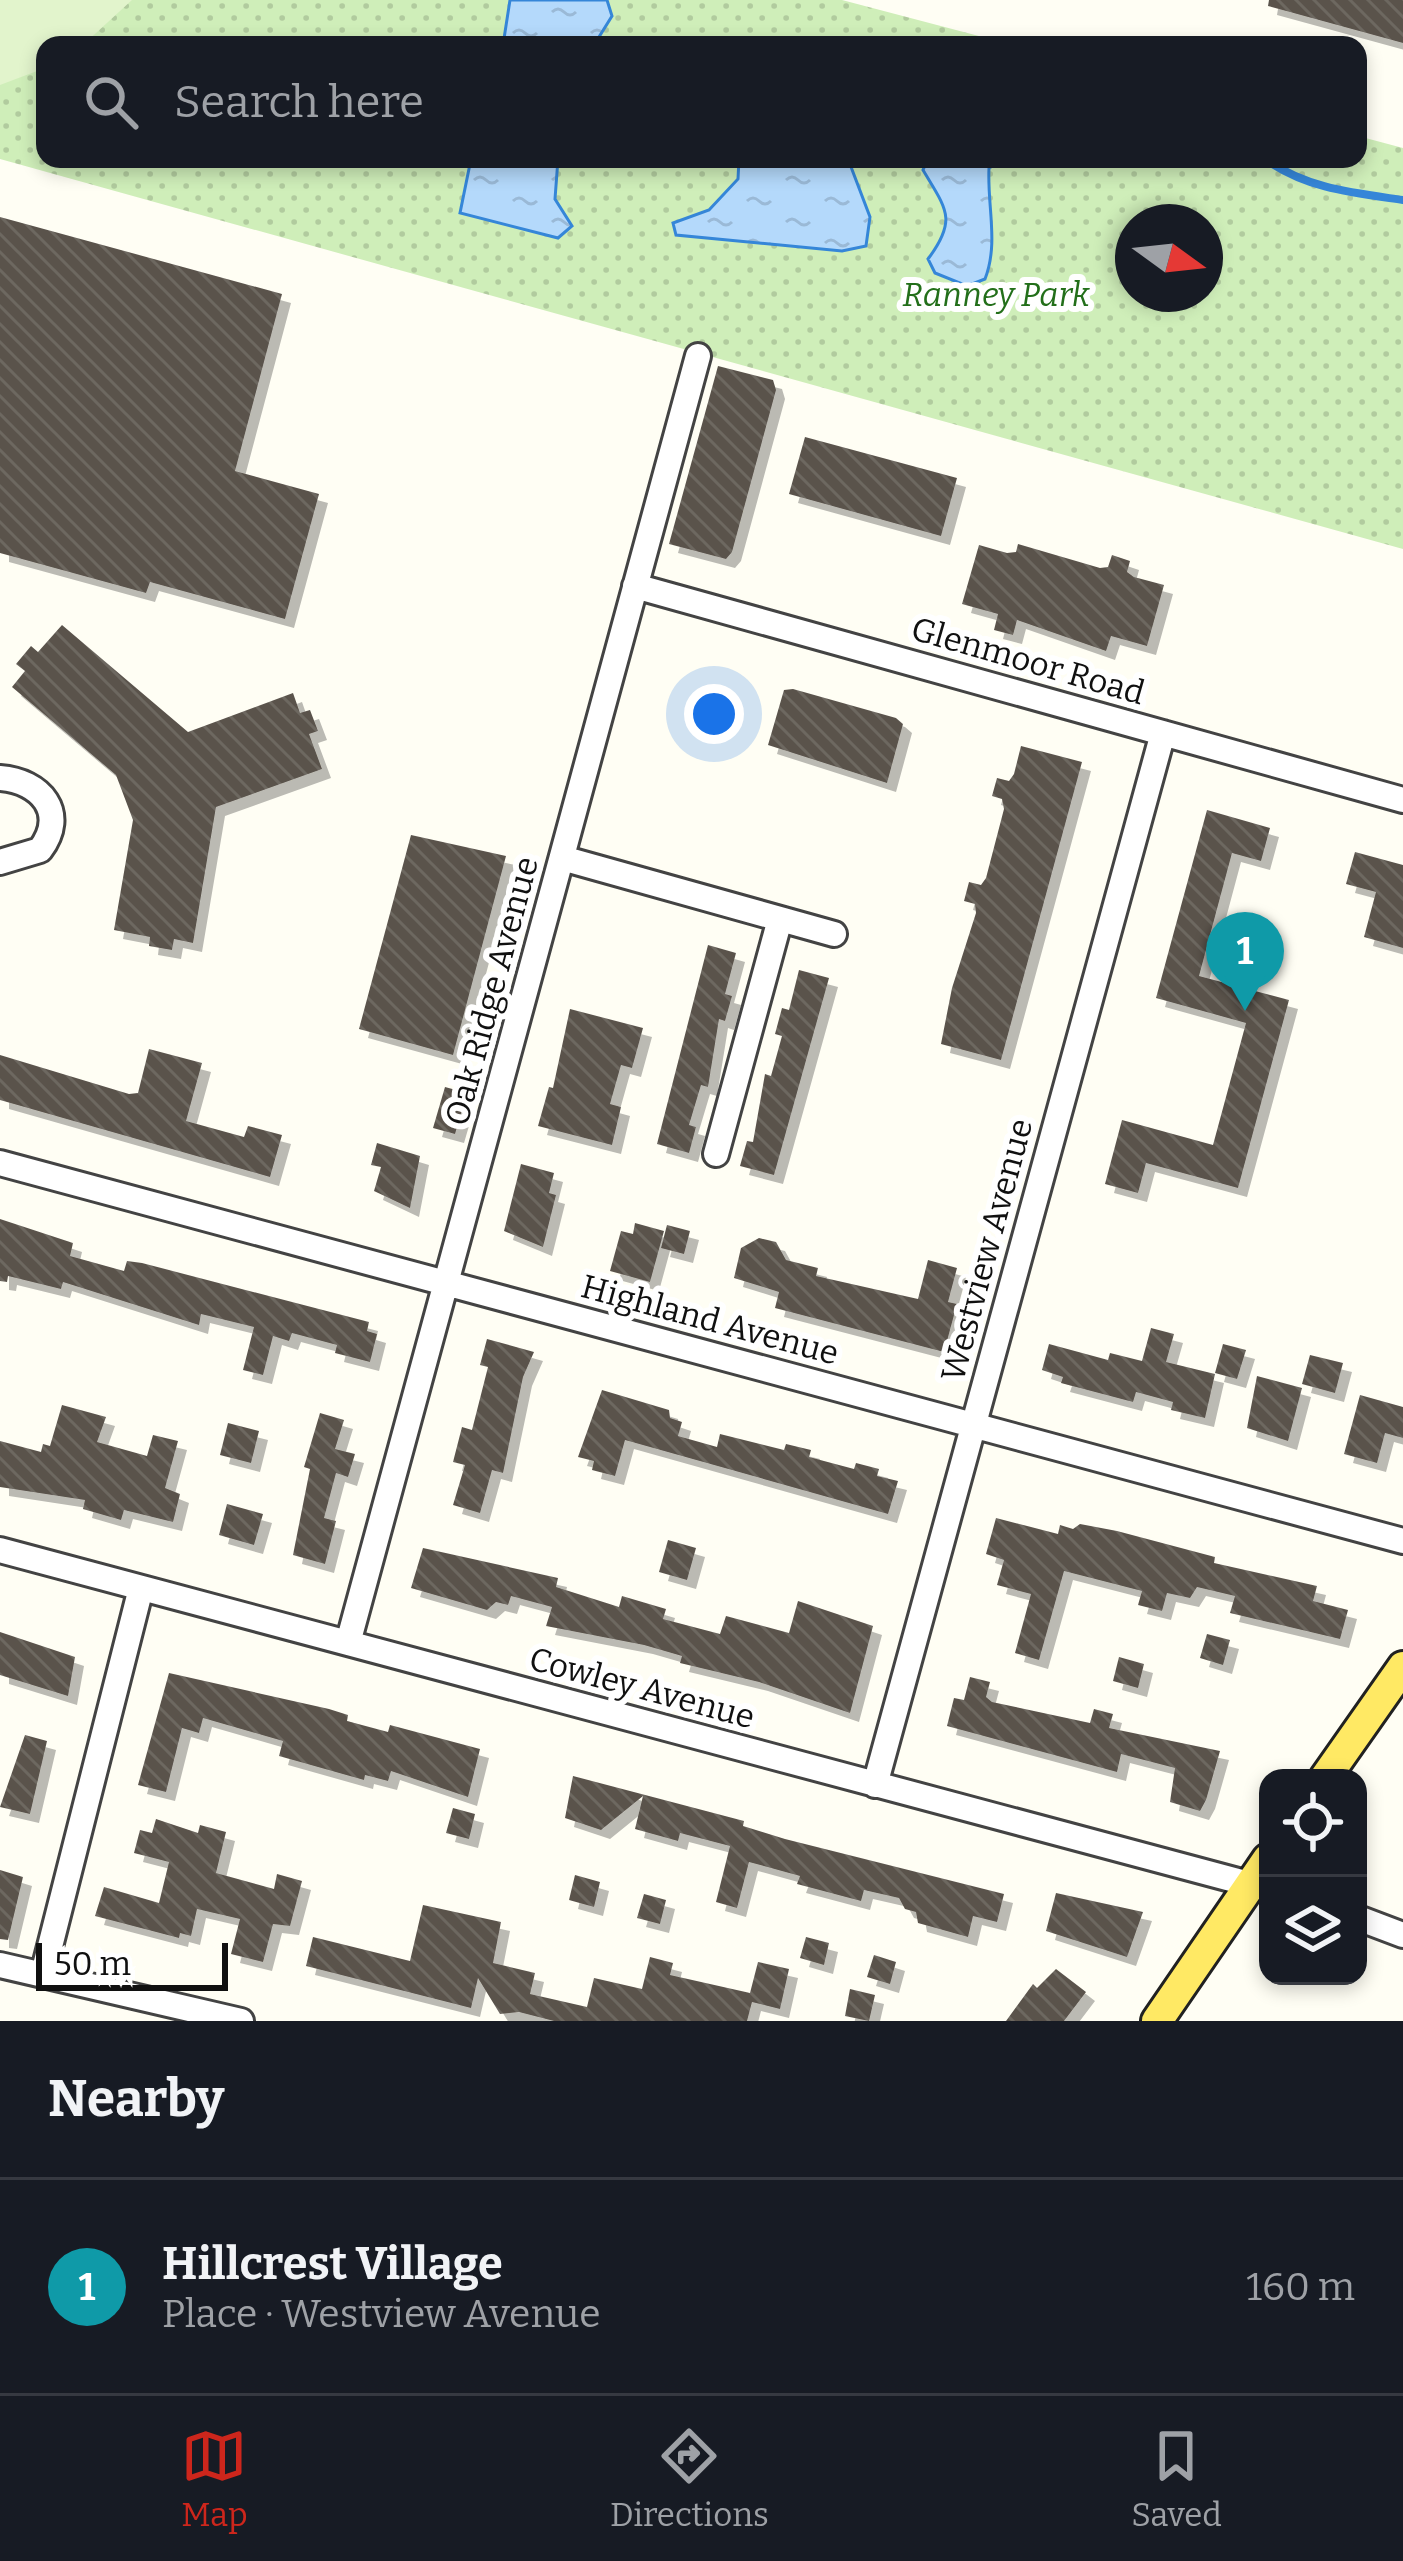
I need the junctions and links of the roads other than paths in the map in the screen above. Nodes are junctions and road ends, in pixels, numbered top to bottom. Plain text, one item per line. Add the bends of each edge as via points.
1 (698, 356) dead end
2 (635, 586) junction
3 (1163, 733) junction
4 (0, 778) edge
5 (1403, 800) edge
6 (562, 858) junction
7 (0, 862) edge
8 (780, 919) junction
9 (834, 934) dead end
10 (716, 1154) dead end
11 (0, 1163) edge
12 (446, 1283) junction
13 (973, 1424) junction
14 (1403, 1541) edge
15 (0, 1550) edge
16 (141, 1588) junction
17 (348, 1643) junction
18 (1403, 1667) edge
19 (1331, 1769) edge
20 (875, 1784) junction
21 (1259, 1887) edge
22 (1367, 1921) edge
23 (1403, 1935) edge
24 (0, 1965) edge
25 (43, 1974) junction
26 (241, 2021) edge
27 (1157, 2021) edge

1 - 2 street, Oak Ridge Avenue
2 - 3 street, Glenmoor Road
2 - 6 street, Oak Ridge Avenue
3 - 5 street, Glenmoor Road
3 - 13 street, Westview Avenue
4 - 7 street via 38,790 52,825 40,850
6 - 8 street
6 - 12 street, Oak Ridge Avenue
8 - 9 street
8 - 10 street
11 - 12 street, Highland Avenue
12 - 13 street, Highland Avenue
12 - 17 street, Oak Ridge Avenue
13 - 14 street, Highland Avenue
13 - 20 street, Westview Avenue
15 - 16 street, Cowley Avenue
16 - 17 street, Cowley Avenue
16 - 25 street
17 - 20 street, Cowley Avenue
18 - 19 main road
20 - 21 street, Cowley Avenue
21 - 27 main road
22 - 23 street
24 - 25 street
25 - 26 street

